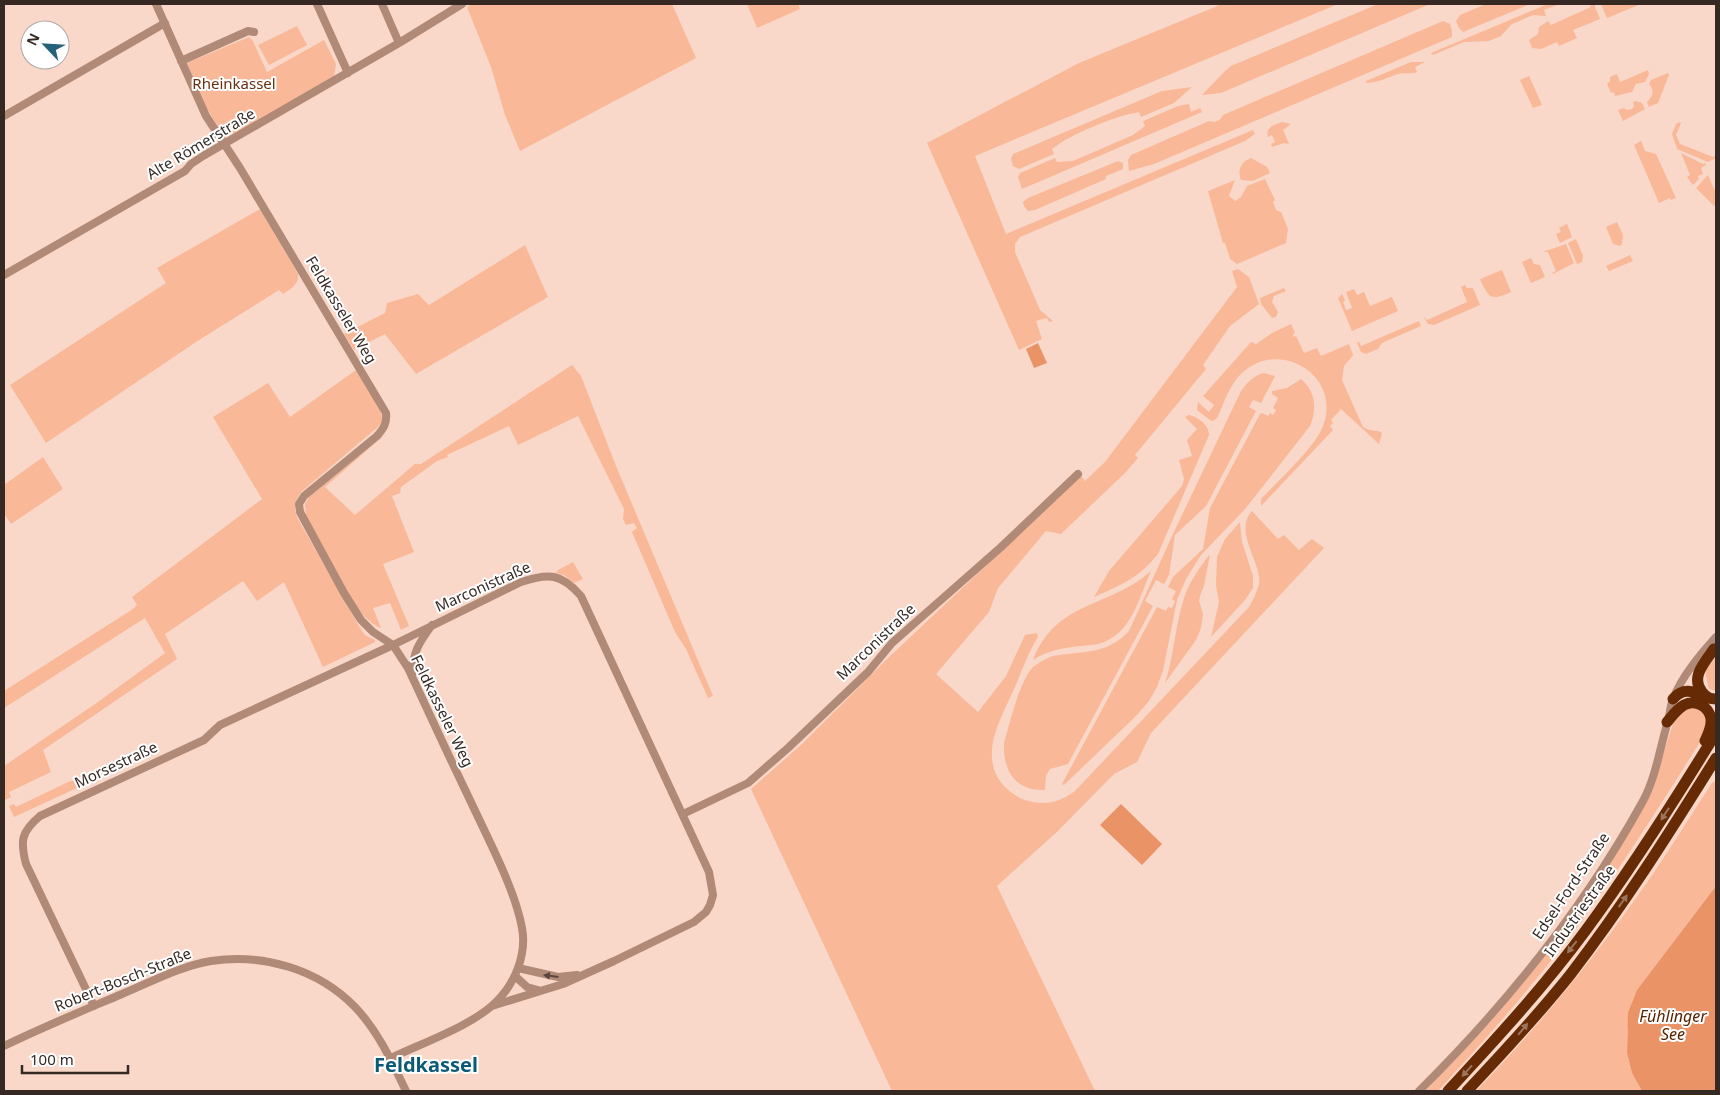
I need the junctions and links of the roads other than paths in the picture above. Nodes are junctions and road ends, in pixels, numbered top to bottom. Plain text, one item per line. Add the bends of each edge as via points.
1 (156, 4) edge
2 (318, 4) edge
3 (382, 4) edge
4 (462, 4) edge
5 (165, 23) junction
6 (254, 32) dead end
7 (399, 43) junction
8 (181, 61) junction
9 (348, 73) junction
10 (4, 116) edge
11 (225, 144) junction
12 (4, 275) edge
13 (1078, 474) dead end
14 (433, 624) junction
15 (1716, 637) edge
16 (392, 644) junction
17 (1715, 648) edge
18 (1694, 665) junction
19 (412, 678) junction
20 (1673, 699) junction
21 (1712, 699) edge
22 (1667, 722) junction
23 (1716, 734) edge
24 (1716, 758) edge
25 (1692, 773) junction
26 (1716, 775) edge
27 (683, 814) junction
28 (1659, 849) junction
29 (518, 968) junction
30 (584, 974) junction
31 (515, 976) junction
32 (541, 990) junction
33 (94, 1006) junction
34 (492, 1006) junction
35 (4, 1046) edge
36 (391, 1058) junction
37 (406, 1091) edge
38 (1419, 1091) edge
39 (1448, 1091) edge
40 (1467, 1091) edge

1 - 5 street, Feldkasseler Weg
2 - 9 street
3 - 7 street
4 - 7 street, Alte Römerstraße
5 - 8 street, Feldkasseler Weg
5 - 10 street
6 - 8 street via 248,31
7 - 9 street, Alte Römerstraße
8 - 11 street, Feldkasseler Weg via 206,116
9 - 11 street, Alte Römerstraße
11 - 12 street, Alte Römerstraße
11 - 16 street, Feldkasseler Weg via 386,413 387,422 377,436 304,496 300,512 361,620
13 - 27 street, Marconistraße via 892,643 868,672 748,783
14 - 16 street, Marconistraße
14 - 19 street via 416,648
14 - 27 street, Marconistraße via 540,576 570,584 581,596
15 - 18 street, Edsel-Ford-Straße
16 - 19 street, Feldkasseler Weg
16 - 33 street, Morsestraße via 220,724 204,740 40,816 30,825 24,834 22,848 26,864
17 - 18 street, Edsel-Ford-Straße
17 - 21 highway via 1698,674 1699,687
18 - 20 street, Edsel-Ford-Straße
19 - 29 street, Feldkasseler Weg via 511,894 522,928
20 - 21 highway via 1685,691
20 - 22 street, Edsel-Ford-Straße
22 - 25 highway via 1679,708 1690,702 1708,711 1711,726
22 - 38 street, Edsel-Ford-Straße via 1644,798 1584,895 1489,1018
23 - 25 highway, Industriestraße
24 - 28 highway, Industriestraße
25 -> 39 highway, Industriestraße via 1586,930 1514,1020
26 - 28 highway
27 - 30 street, Marconistraße via 709,872 713,895 706,912 694,922
40 -> 28 highway, Industriestraße via 1569,975
30 -> 29 street, Marconistraße via 558,977
29 - 31 street, Feldkasseler Weg
30 - 32 street, Marconistraße
31 - 32 street via 528,987
31 - 34 street, Feldkasseler Weg
32 - 34 street, Marconistraße
33 - 35 street, Robert-Bosch-Straße
33 - 36 street, Robert-Bosch-Straße via 210,961 263,960 300,970 344,997 356,1008
34 - 36 street, Feldkasseler Weg via 483,1014
36 - 37 street, Robert-Bosch-Straße

